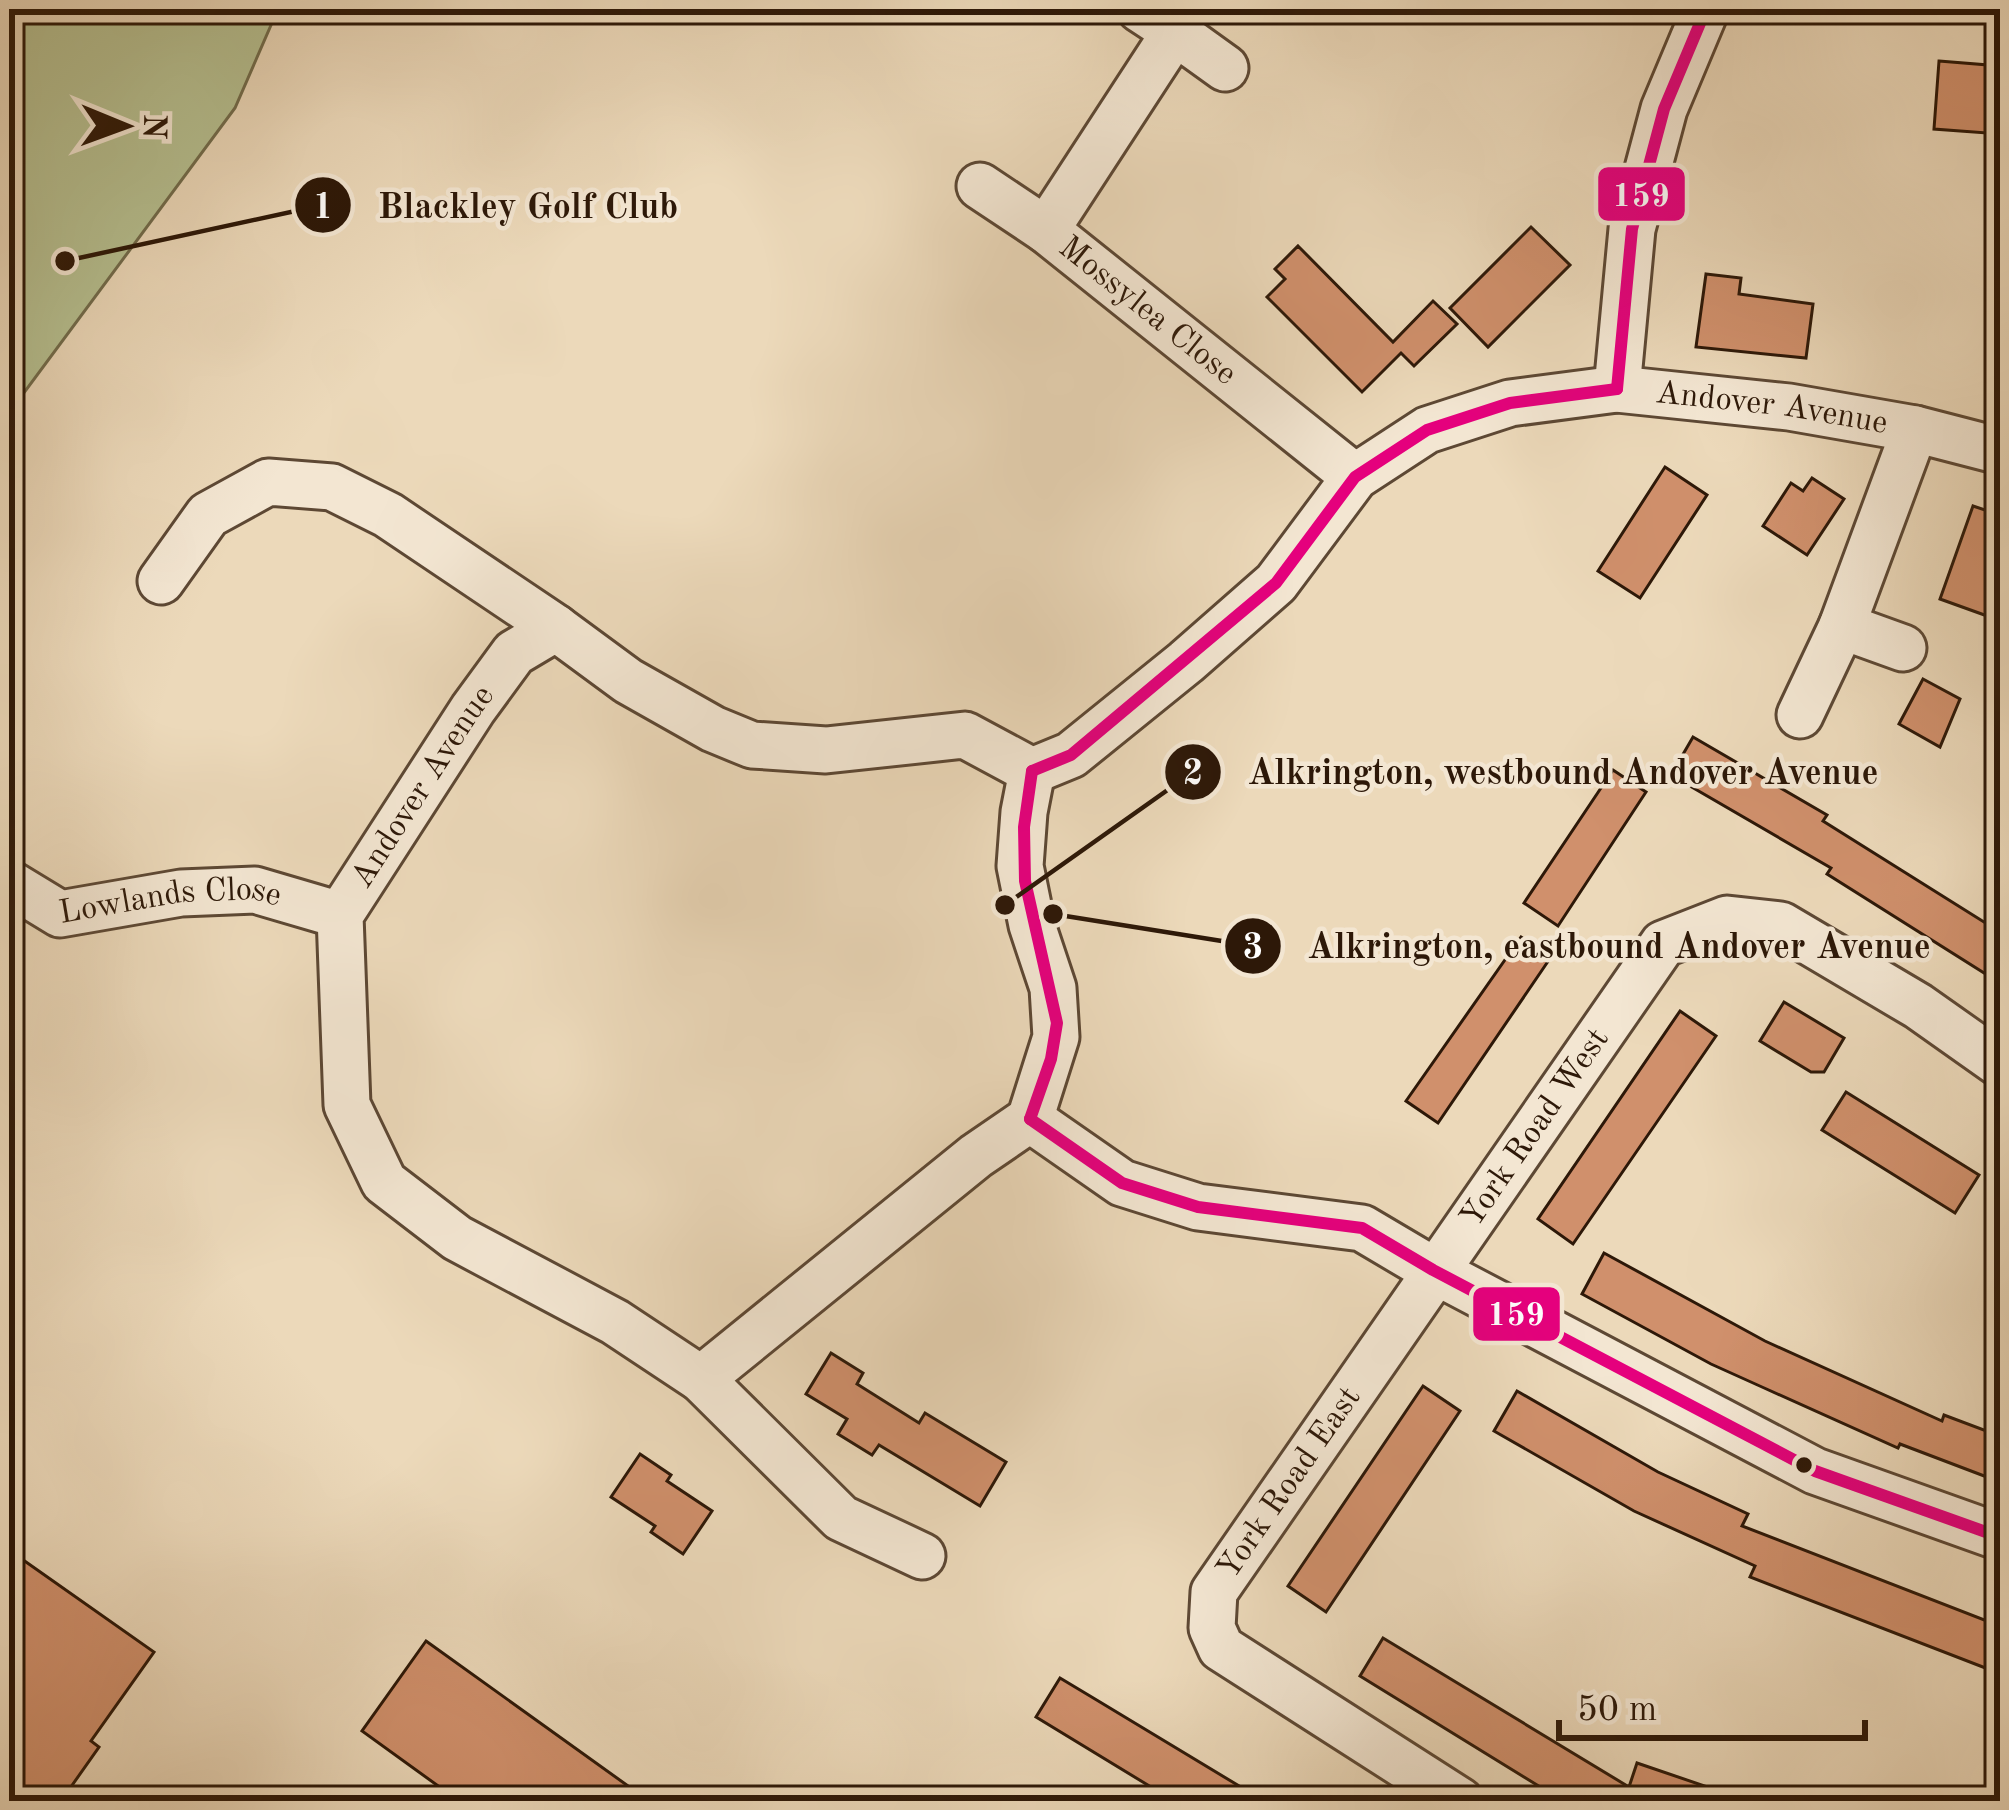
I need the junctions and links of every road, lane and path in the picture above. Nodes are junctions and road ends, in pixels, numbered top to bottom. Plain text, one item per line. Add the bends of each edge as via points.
1 (1706, 9) edge
2 (1158, 20) edge
3 (1225, 68) dead end
4 (980, 186) dead end
5 (1046, 230) junction
6 (1618, 389) junction
7 (1916, 429) junction
8 (2000, 452) edge
9 (1355, 477) junction
10 (161, 581) dead end
11 (1843, 624) junction
12 (556, 628) junction
13 (1904, 648) dead end
14 (1799, 715) dead end
15 (1032, 771) junction
16 (9, 883) edge
17 (340, 915) junction
18 (2000, 1064) edge
19 (1030, 1120) junction
20 (1433, 1270) junction
21 (701, 1379) junction
22 (2000, 1537) edge
23 (922, 1556) dead end
24 (1460, 1801) edge

1 - 6 street via 1664,109 1632,229
2 - 3 street
2 - 5 street, Mossylea Close
4 - 5 street
5 - 9 street, Mossylea Close
6 - 7 street, Andover Avenue
6 - 9 street, Andover Avenue via 1510,404 1427,430
7 - 8 street, Andover Avenue
7 - 11 street
9 - 15 street, Andover Avenue via 1276,583 1071,755
10 - 12 street via 208,515 268,482 332,487 388,515
11 - 13 street
11 - 14 street
12 - 15 street via 628,680 752,745 826,750 965,735
12 - 17 street, Andover Avenue via 514,653
15 - 19 street via 1020,866 1053,988 1056,1037
16 - 17 street, Lowlands Close via 60,914 181,893 255,890
17 - 21 street, Andover Avenue via 347,1105 384,1182 457,1238 615,1322
18 - 20 street, York Road West via 1781,925 1726,919 1663,944
19 - 20 street via 1122,1184 1198,1207 1362,1228
19 - 21 street
20 - 22 street via 1815,1471
20 - 24 street, York Road East via 1214,1592 1212,1628 1221,1648
21 - 23 street, Andover Avenue via 841,1518

